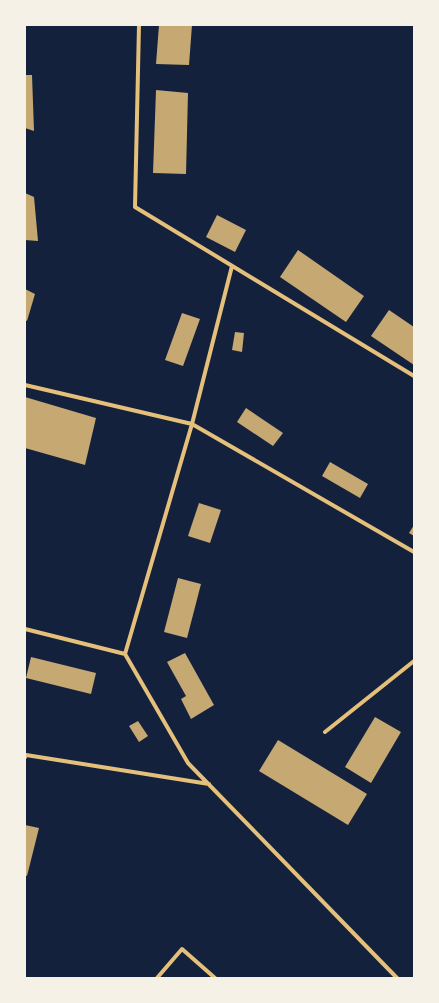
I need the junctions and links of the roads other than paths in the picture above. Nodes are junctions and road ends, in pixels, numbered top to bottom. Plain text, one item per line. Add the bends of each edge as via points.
1 (139, 25) edge
2 (232, 266) junction
3 (414, 376) edge
4 (25, 385) edge
5 (192, 424) junction
6 (414, 552) edge
7 (25, 629) edge
8 (125, 654) junction
9 (414, 661) edge
10 (325, 732) dead end
11 (25, 755) edge
12 (209, 784) junction
13 (157, 978) edge
14 (215, 978) edge
15 (397, 978) edge

1 - 2 street via 135,207
2 - 3 street
2 - 5 street
4 - 5 street
5 - 6 street
5 - 8 street
7 - 8 street
8 - 12 street via 188,762
9 - 10 street
11 - 12 street
12 - 15 street
13 - 14 street via 182,949

